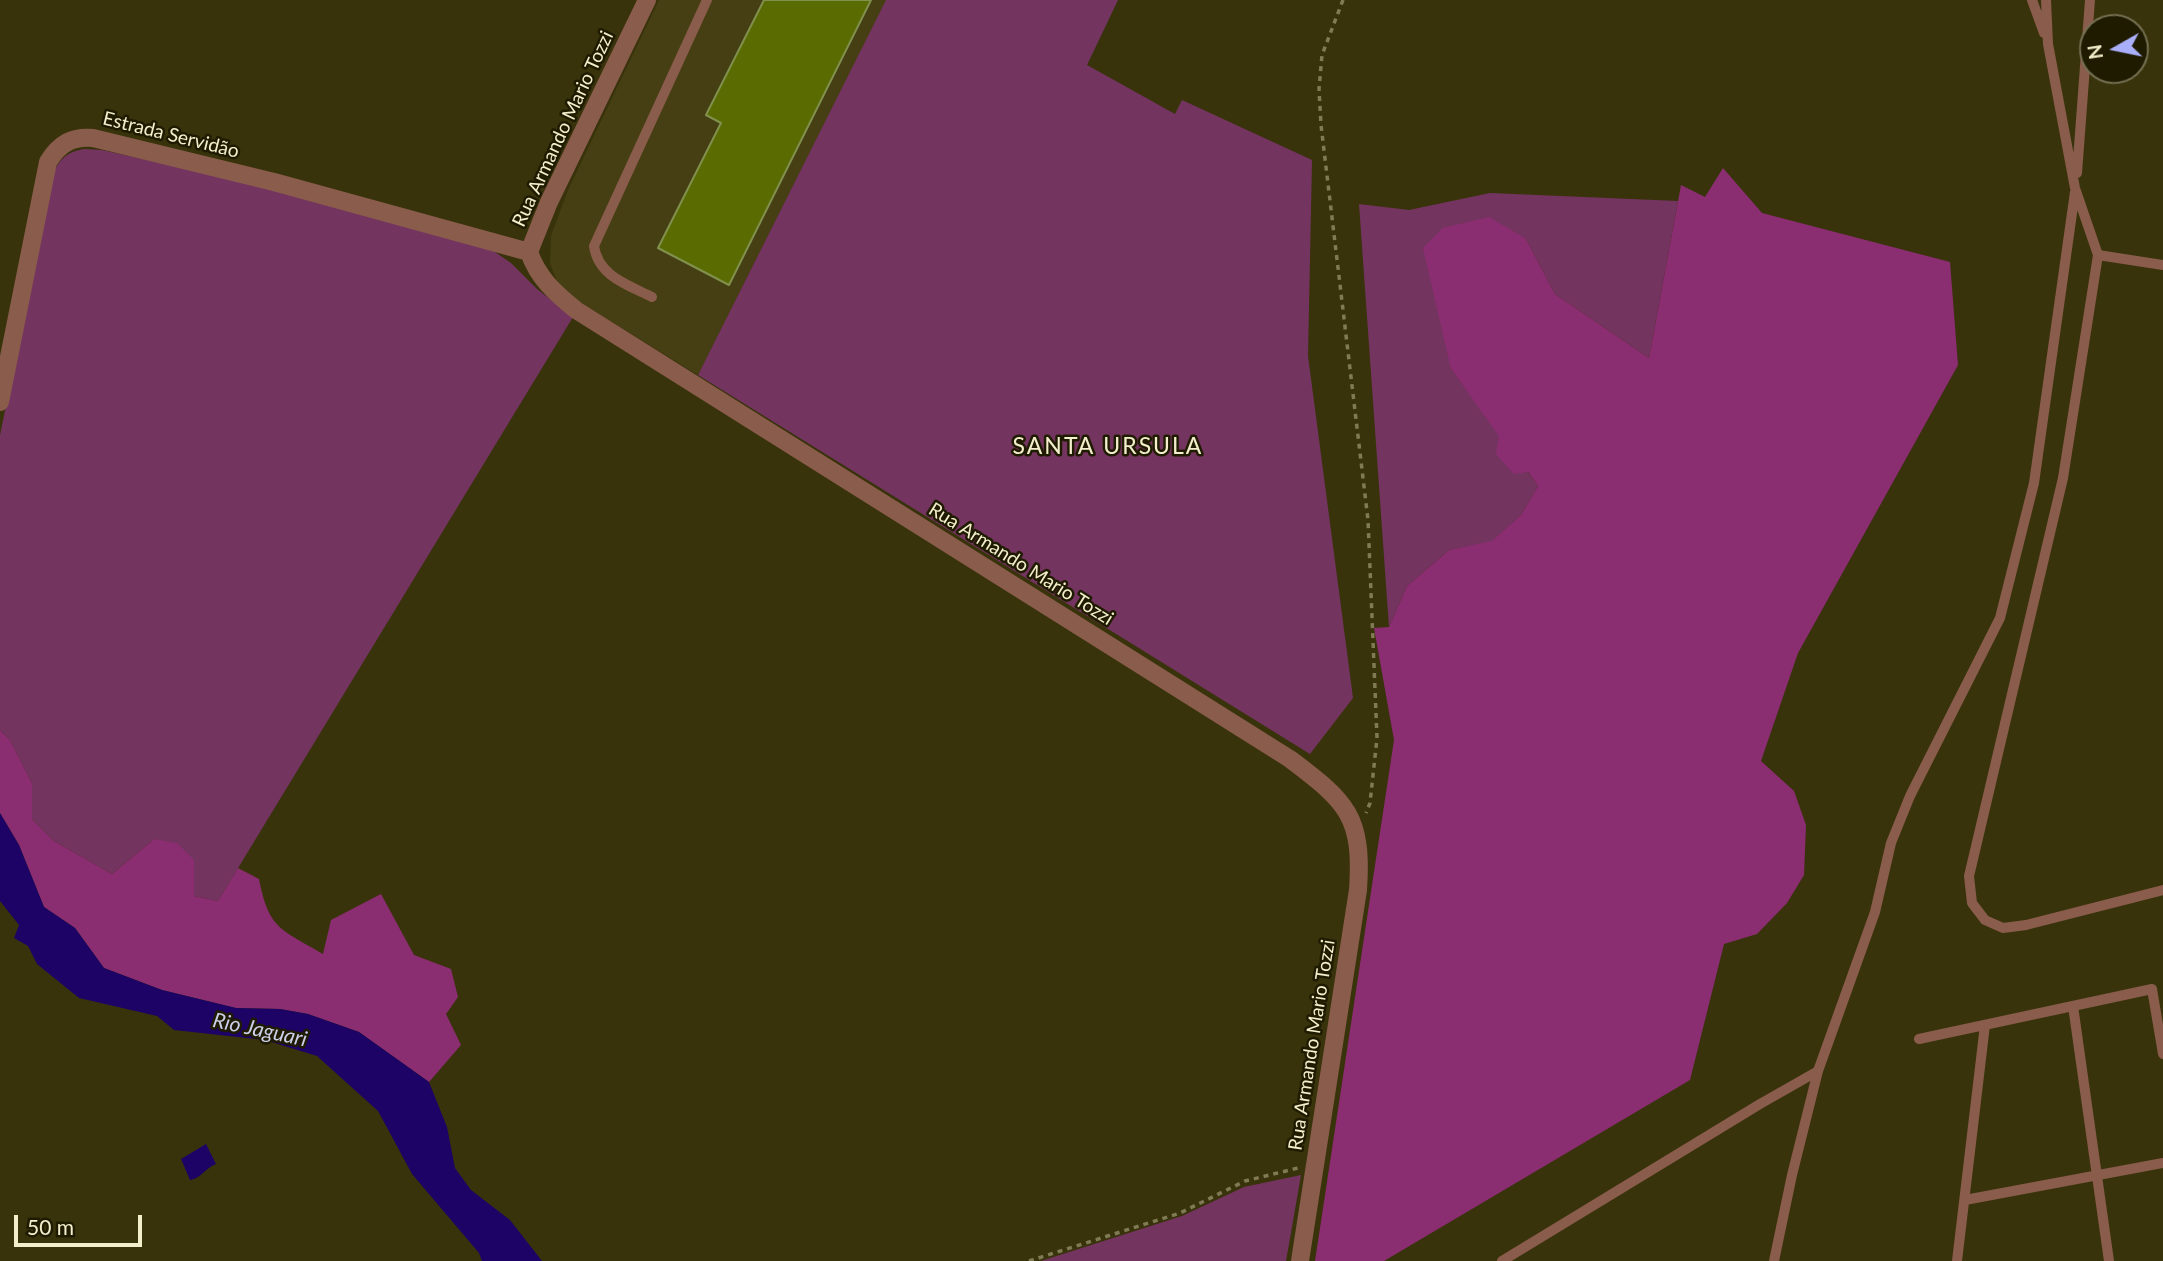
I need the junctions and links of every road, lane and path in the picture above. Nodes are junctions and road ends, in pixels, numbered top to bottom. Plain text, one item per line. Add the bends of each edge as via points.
1 (647, 0) edge
2 (707, 0) edge
3 (1343, 0) edge
4 (2032, 0) edge
5 (2046, 0) edge
6 (2090, 0) edge
7 (2048, 44) junction
8 (2075, 188) junction
9 (529, 252) junction
10 (2098, 255) junction
11 (2163, 265) edge
12 (652, 298) dead end
13 (0, 402) edge
14 (1357, 834) junction
15 (2163, 890) edge
16 (2073, 1006) junction
17 (1985, 1026) junction
18 (1919, 1039) dead end
19 (2163, 1054) edge
20 (1818, 1071) junction
21 (1315, 1163) junction
22 (2163, 1163) edge
23 (2096, 1176) junction
24 (1965, 1200) junction
25 (1029, 1261) edge
26 (1300, 1261) edge
27 (1502, 1261) edge
28 (1774, 1261) edge
29 (1957, 1261) edge
30 (2109, 1261) edge

1 - 9 street, Rua Armando Mario Tozzi
2 - 12 lane via 594,246 600,266 608,274
3 - 14 path via 1322,55 1319,89 1368,520 1377,738 1370,803
4 - 7 lane
5 - 7 lane
6 - 8 lane
7 - 8 lane
8 - 10 lane
8 - 20 lane via 2034,483 2000,618 1891,843 1875,912
9 - 13 street, Estrada Servidão via 274,182 78,136 65,142 48,162
9 - 14 street, Rua Armando Mario Tozzi via 550,289 576,310 1290,759 1332,792 1348,812
10 - 11 lane
10 - 15 lane via 2063,478 1969,876 1972,903 1985,919 2003,928
14 - 21 street, Rua Armando Mario Tozzi via 1358,890
16 - 17 lane
16 - 19 lane via 2152,989
16 - 23 lane
17 - 18 lane
17 - 24 lane
20 - 27 lane
20 - 28 lane
21 - 25 path via 1245,1181 1180,1213
21 - 26 street, Rua Armando Mario Tozzi
22 - 23 lane
23 - 24 lane
23 - 30 lane
24 - 29 lane

